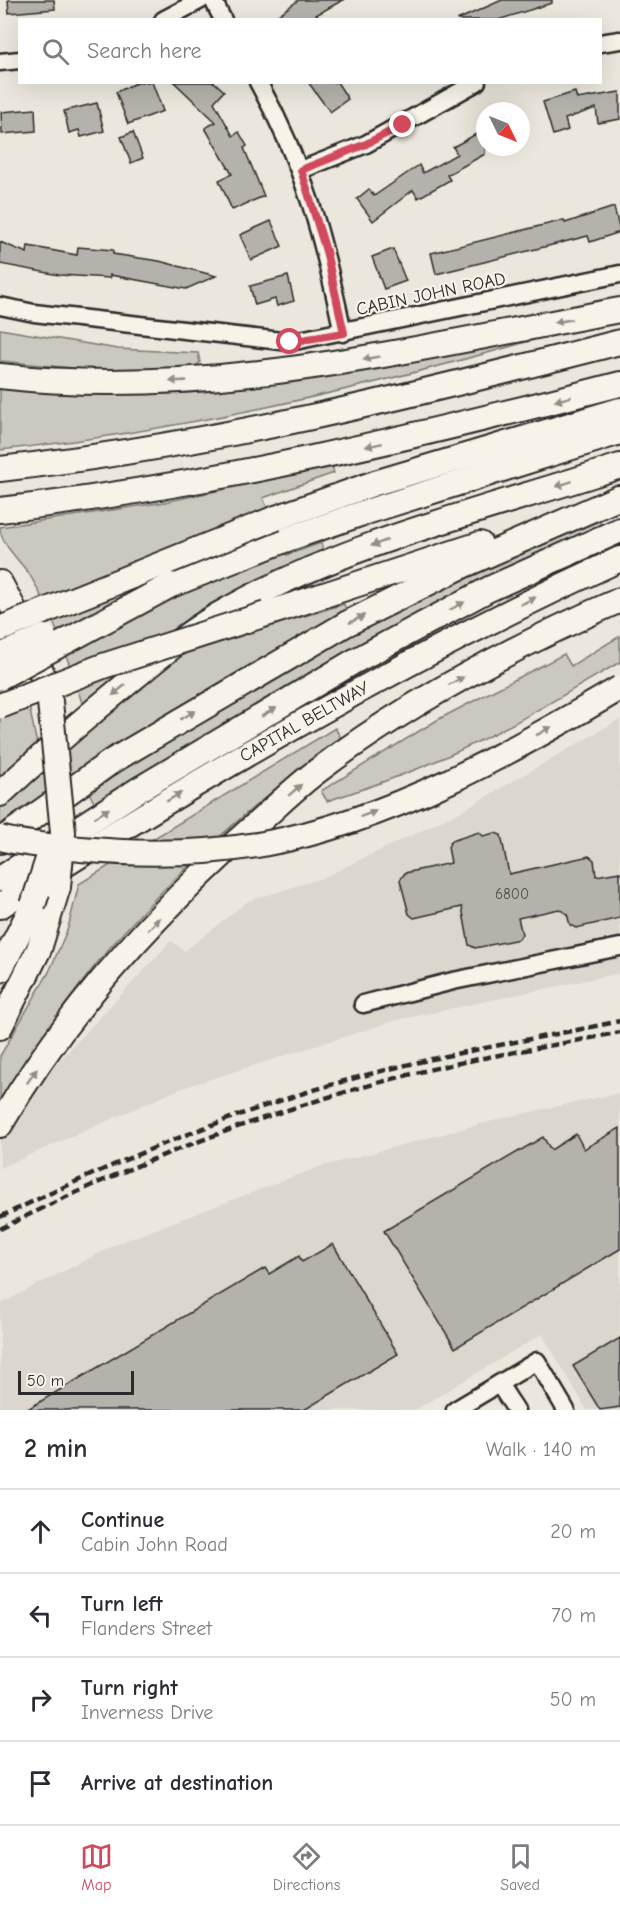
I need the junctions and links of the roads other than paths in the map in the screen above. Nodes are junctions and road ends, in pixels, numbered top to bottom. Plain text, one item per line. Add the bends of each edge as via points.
1 (201, 0) edge
2 (213, 0) edge
3 (167, 18) edge
4 (222, 18) edge
5 (620, 40) edge
6 (602, 43) edge
7 (18, 60) edge
8 (0, 62) edge
9 (259, 84) edge
10 (473, 84) edge
11 (301, 170) junction
12 (620, 274) edge
13 (0, 306) edge
14 (620, 310) edge
15 (344, 333) junction
16 (620, 342) edge
17 (0, 375) edge
18 (620, 384) edge
19 (620, 410) edge
20 (620, 432) edge
21 (620, 466) edge
22 (0, 470) edge
23 (619, 498) edge
24 (4, 510) edge
25 (620, 530) edge
26 (620, 559) edge
27 (0, 583) edge
28 (171, 585) junction
29 (620, 600) edge
30 (0, 629) edge
31 (0, 656) edge
32 (0, 677) edge
33 (620, 688) edge
34 (0, 706) edge
35 (57, 765) junction
36 (0, 794) edge
37 (0, 840) edge
38 (0, 879) edge
39 (0, 906) edge
40 (620, 947) edge
41 (0, 970) edge
42 (363, 1004) dead end
43 (0, 1027) edge
44 (0, 1125) edge
45 (499, 1384) junction
46 (455, 1410) edge
47 (516, 1410) edge
48 (566, 1410) edge

1 - 3 street
2 - 4 street
5 - 6 street
7 - 8 street
9 - 11 street
10 - 11 street via 366,144
11 - 15 street via 326,251
12 - 15 street, CABIN JOHN ROAD
13 - 15 street, CABIN JOHN ROAD via 279,342
14 -> 17 highway via 296,370 143,382 57,381
16 - 22 highway via 289,423 140,451
18 -> 24 highway via 343,451 171,485
19 - 30 highway, bridge via 375,483 276,518
20 - 28 highway via 282,541
21 -> 36 highway via 423,527 324,564 244,600 164,653
23 - 34 highway, bridge via 103,666
37 -> 23 highway via 122,755 346,624 462,566
38 -> 25 highway via 138,790 353,662 489,589
39 -> 26 highway, CAPITAL BELTWAY via 304,720 482,624
27 - 35 highway, bridge via 34,647 50,702
28 - 31 highway, bridge
28 - 32 highway, bridge
44 -> 29 highway via 72,1020 135,944 215,860 318,769 425,698
37 -> 33 highway, bridge via 115,852 190,852 295,836 337,825 416,795 491,760
35 - 41 highway, bridge via 53,843 33,905
35 - 43 highway, bridge via 63,831 58,887 39,949
40 - 42 street
45 - 46 street
45 - 47 street
45 - 48 street via 537,1361

